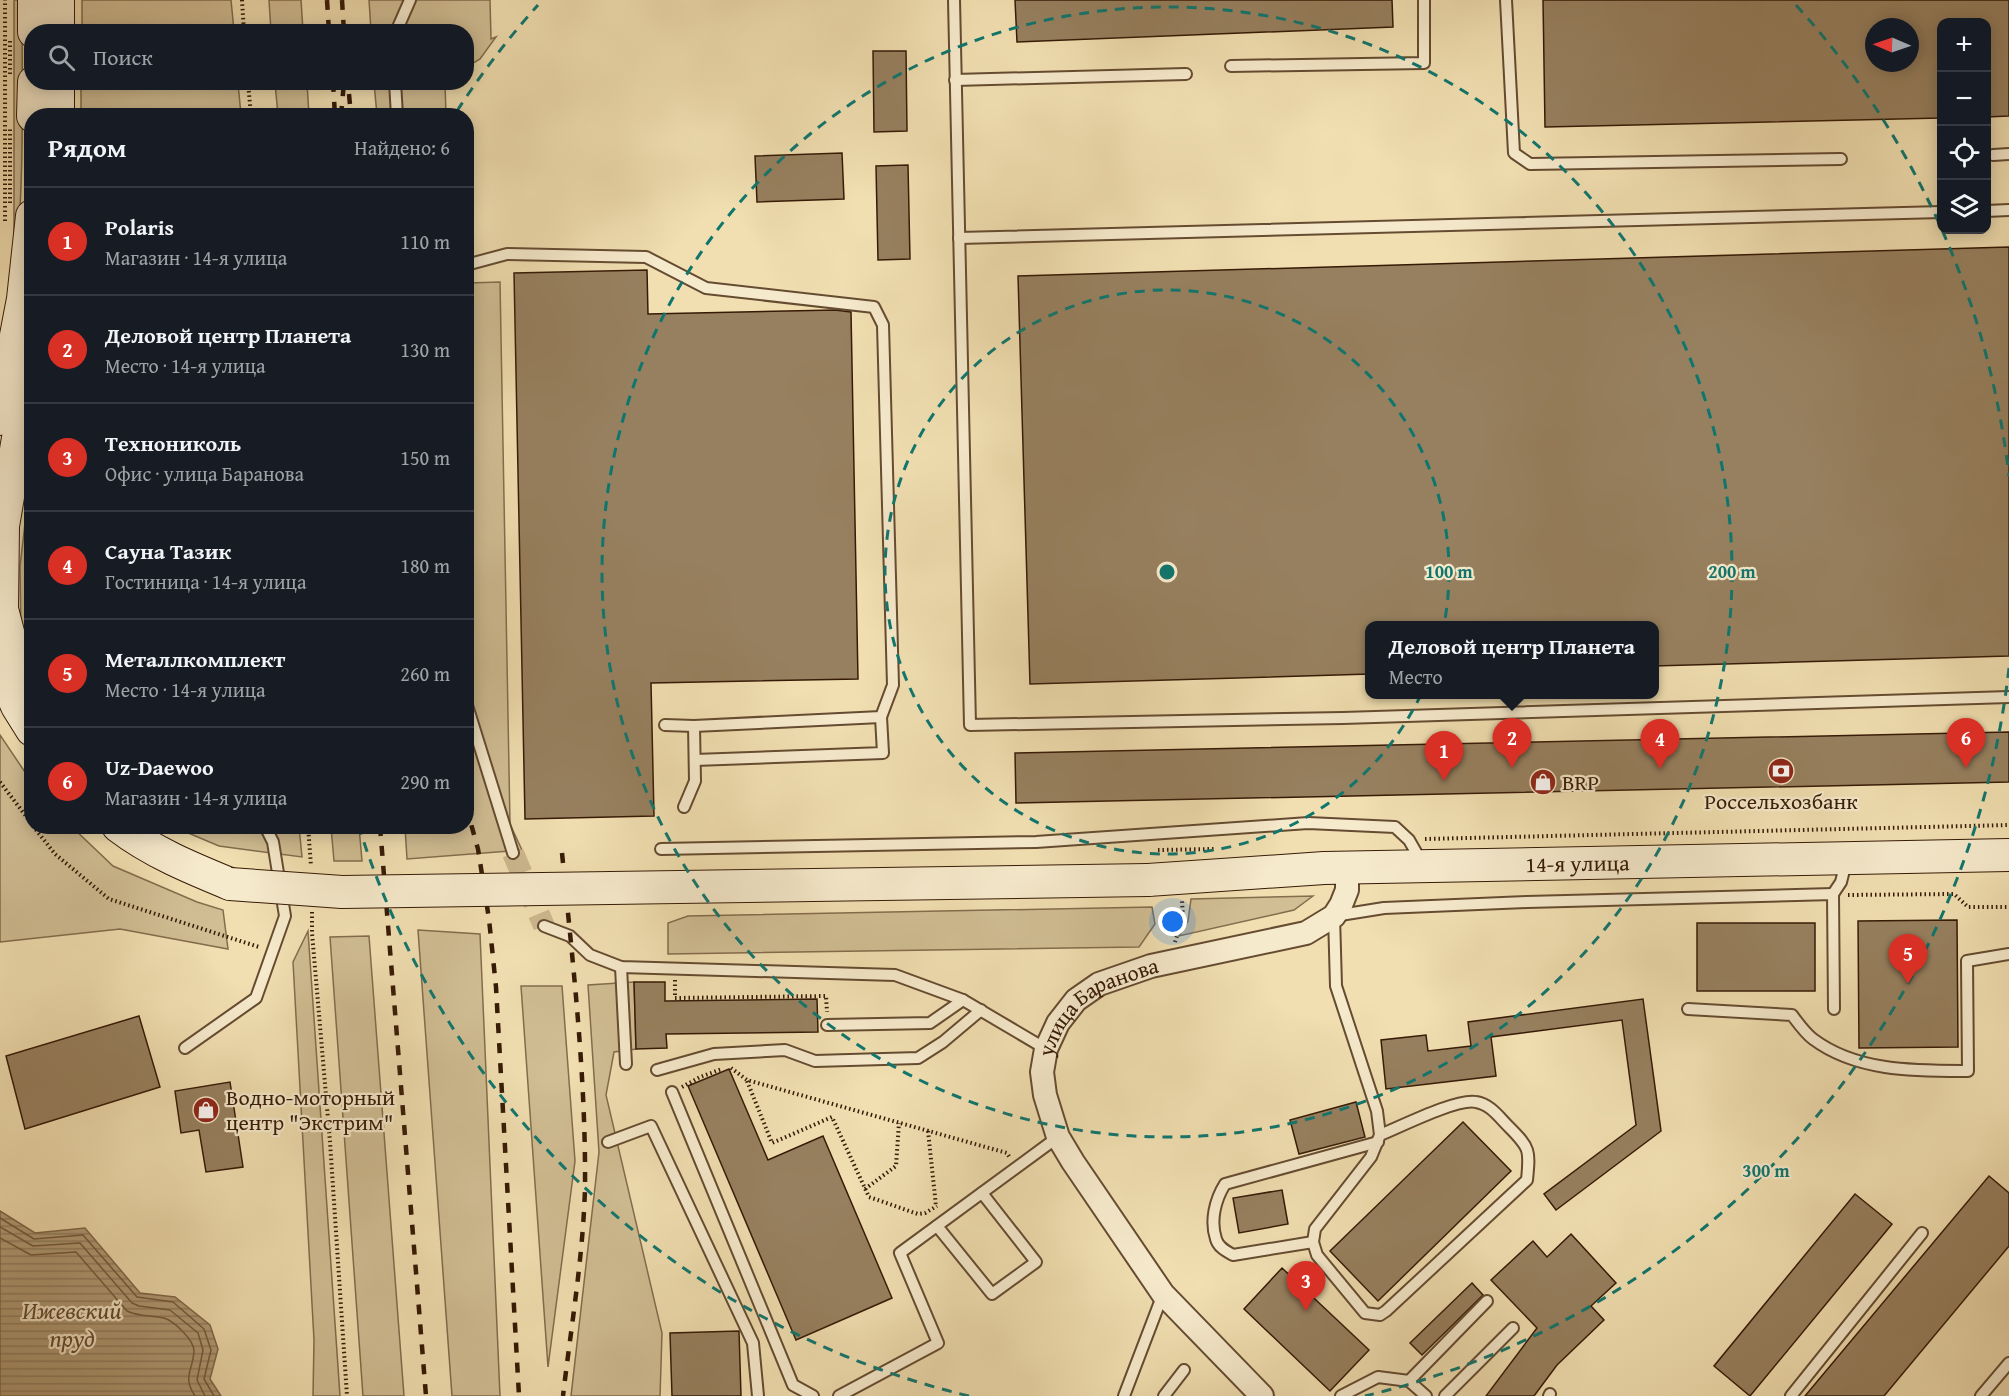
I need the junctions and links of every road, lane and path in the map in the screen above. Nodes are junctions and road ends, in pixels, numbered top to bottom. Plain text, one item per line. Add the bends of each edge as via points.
1 (5, 0) edge
2 (10, 0) edge
3 (34, 0) edge
4 (58, 0) edge
5 (242, 0) edge
6 (410, 0) edge
7 (954, 0) edge
8 (1424, 0) edge
9 (1506, 0) edge
10 (34, 24) edge
11 (58, 24) edge
12 (244, 24) edge
13 (400, 24) edge
14 (1231, 66) dead end
15 (1186, 74) dead end
16 (955, 80) junction
17 (34, 90) edge
18 (58, 90) edge
19 (249, 90) edge
20 (395, 90) edge
21 (33, 108) edge
22 (58, 108) edge
23 (250, 108) edge
24 (397, 108) edge
25 (2009, 154) edge
26 (1993, 155) dead end
27 (1841, 159) dead end
28 (2009, 210) edge
29 (1991, 211) edge
30 (1937, 212) edge
31 (15, 222) edge
32 (959, 238) junction
33 (474, 263) edge
34 (24, 415) edge
35 (0, 420) edge
36 (0, 667) edge
37 (24, 676) edge
38 (2009, 697) edge
39 (24, 717) edge
40 (881, 717) junction
41 (665, 725) dead end
42 (694, 726) junction
43 (474, 728) edge
44 (695, 760) junction
45 (0, 782) edge
46 (684, 807) dead end
47 (24, 814) edge
48 (39, 834) edge
49 (128, 834) edge
50 (164, 834) edge
51 (269, 834) edge
52 (309, 834) edge
53 (661, 849) dead end
54 (513, 853) tunnel mouth
55 (311, 855) dead end
56 (2009, 855) edge
57 (1846, 858) junction
58 (1424, 866) junction
59 (1336, 868) junction
60 (230, 873) junction
61 (1182, 893) dead end
62 (1833, 894) junction
63 (1334, 916) junction
64 (544, 926) tunnel mouth
65 (312, 933) dead end
66 (1174, 945) dead end
67 (272, 951) junction
68 (2009, 954) edge
69 (621, 967) junction
70 (675, 969) junction
71 (963, 1000) junction
72 (1688, 1008) dead end
73 (1834, 1009) dead end
74 (981, 1010) junction
75 (827, 1024) joint
76 (185, 1048) dead end
77 (1046, 1049) junction
78 (626, 1064) dead end
79 (657, 1070) dead end
80 (747, 1080) junction
81 (672, 1092) joint
82 (899, 1123) junction
83 (928, 1131) junction
84 (1059, 1137) junction
85 (1379, 1139) junction
86 (608, 1142) dead end
87 (1009, 1156) junction
88 (1000, 1163) dead end
89 (1016, 1169) junction
90 (865, 1189) junction
91 (982, 1193) junction
92 (945, 1200) dead end
93 (936, 1206) junction
94 (937, 1226) junction
95 (1922, 1233) dead end
96 (1313, 1242) junction
97 (1163, 1294) junction
98 (1487, 1301) dead end
99 (1513, 1328) dead end
100 (2009, 1363) edge
101 (1184, 1370) dead end
102 (1409, 1381) junction
103 (347, 1396) edge
104 (758, 1396) edge
105 (813, 1396) edge
106 (839, 1396) edge
107 (1124, 1396) edge
108 (1164, 1396) edge
109 (1262, 1396) edge
110 (1341, 1396) edge
111 (1426, 1396) edge
112 (1445, 1396) edge
113 (1791, 1396) edge
114 (1981, 1396) edge

1 - 31 path
2 - 31 path
3 - 10 main road
4 - 11 main road
5 - 12 path
6 - 13 lane
7 - 16 lane
8 - 14 lane via 1424,63
9 - 27 lane via 1514,153 1530,164
15 - 16 lane
16 - 32 lane
17 - 21 main road
18 - 22 main road
19 - 23 path
20 - 24 lane
25 - 26 lane
28 - 29 lane
30 - 32 lane
31 - 35 main road via 23,298
32 - 38 lane via 970,725 1355,718
33 - 40 lane via 507,254 646,257 706,288 874,307 884,326 893,685
34 - 37 main road via 3,526 2,609
36 - 39 main road
40 - 42 lane
40 - 44 lane via 883,753
41 - 42 lane
42 - 44 lane
43 - 54 lane
44 - 46 lane via 695,781
45 - 47 path
48 - 67 path via 55,854 109,899
49 - 60 main road via 177,862
50 - 60 main road
51 - 67 lane via 285,916
52 - 55 path
53 - 58 lane via 1036,842 1308,823 1395,827 1409,840
56 - 57 main road, 14-я улица
57 - 58 main road, 14-я улица
57 - 62 lane via 1841,882
58 - 59 main road, 14-я улица
59 - 60 main road, 14-я улица, bridge via 1147,869 342,892
59 - 63 street via 1347,890
61 - 66 path via 1183,917
62 - 63 lane via 1384,908
62 - 73 lane
63 - 77 street, улица Баранова via 1306,933 1151,966 1099,984 1076,1000 1058,1023
63 - 85 lane via 1336,986 1377,1111
64 - 69 lane via 570,936 590,955
65 - 103 path
67 - 76 lane via 256,998
68 - 72 lane via 1967,961 1968,1071 1914,1071 1844,1058 1812,1038 1792,1015
69 - 70 lane
69 - 78 lane
70 - 71 lane via 895,975
70 - 75 path via 675,998 826,996
71 - 74 lane
71 - 75 lane via 930,1023
74 - 77 lane
74 - 79 lane via 918,1058 815,1061 785,1050 714,1054
77 - 84 street, улица Баранова via 1044,1095
80 - 81 path via 729,1066
80 - 82 path
80 - 90 path via 772,1143 832,1117
81 - 105 lane via 793,1385
82 - 83 path
82 - 90 path via 896,1166
83 - 87 path
83 - 93 path
84 - 89 lane
84 - 97 street, улица Баранова
85 - 96 lane via 1371,1157 1315,1229
85 - 96 lane via 1225,1184 1218,1195 1214,1209 1216,1241 1233,1255
85 - 96 lane via 1460,1102 1476,1101 1490,1107 1526,1145 1527,1180 1380,1315 1365,1313 1317,1255
86 - 104 lane via 651,1126 753,1343
87 - 88 path
87 - 89 path
89 - 91 lane
90 - 93 path via 869,1197 918,1214
91 - 94 lane
91 - 94 lane via 1036,1262 992,1293
92 - 93 path
94 - 106 lane via 900,1253 938,1343
95 - 113 lane
97 - 107 lane
97 - 109 street, улица Баранова
98 - 102 lane
99 - 112 lane
100 - 114 lane
101 - 108 lane
102 - 110 lane via 1378,1377
102 - 111 lane

